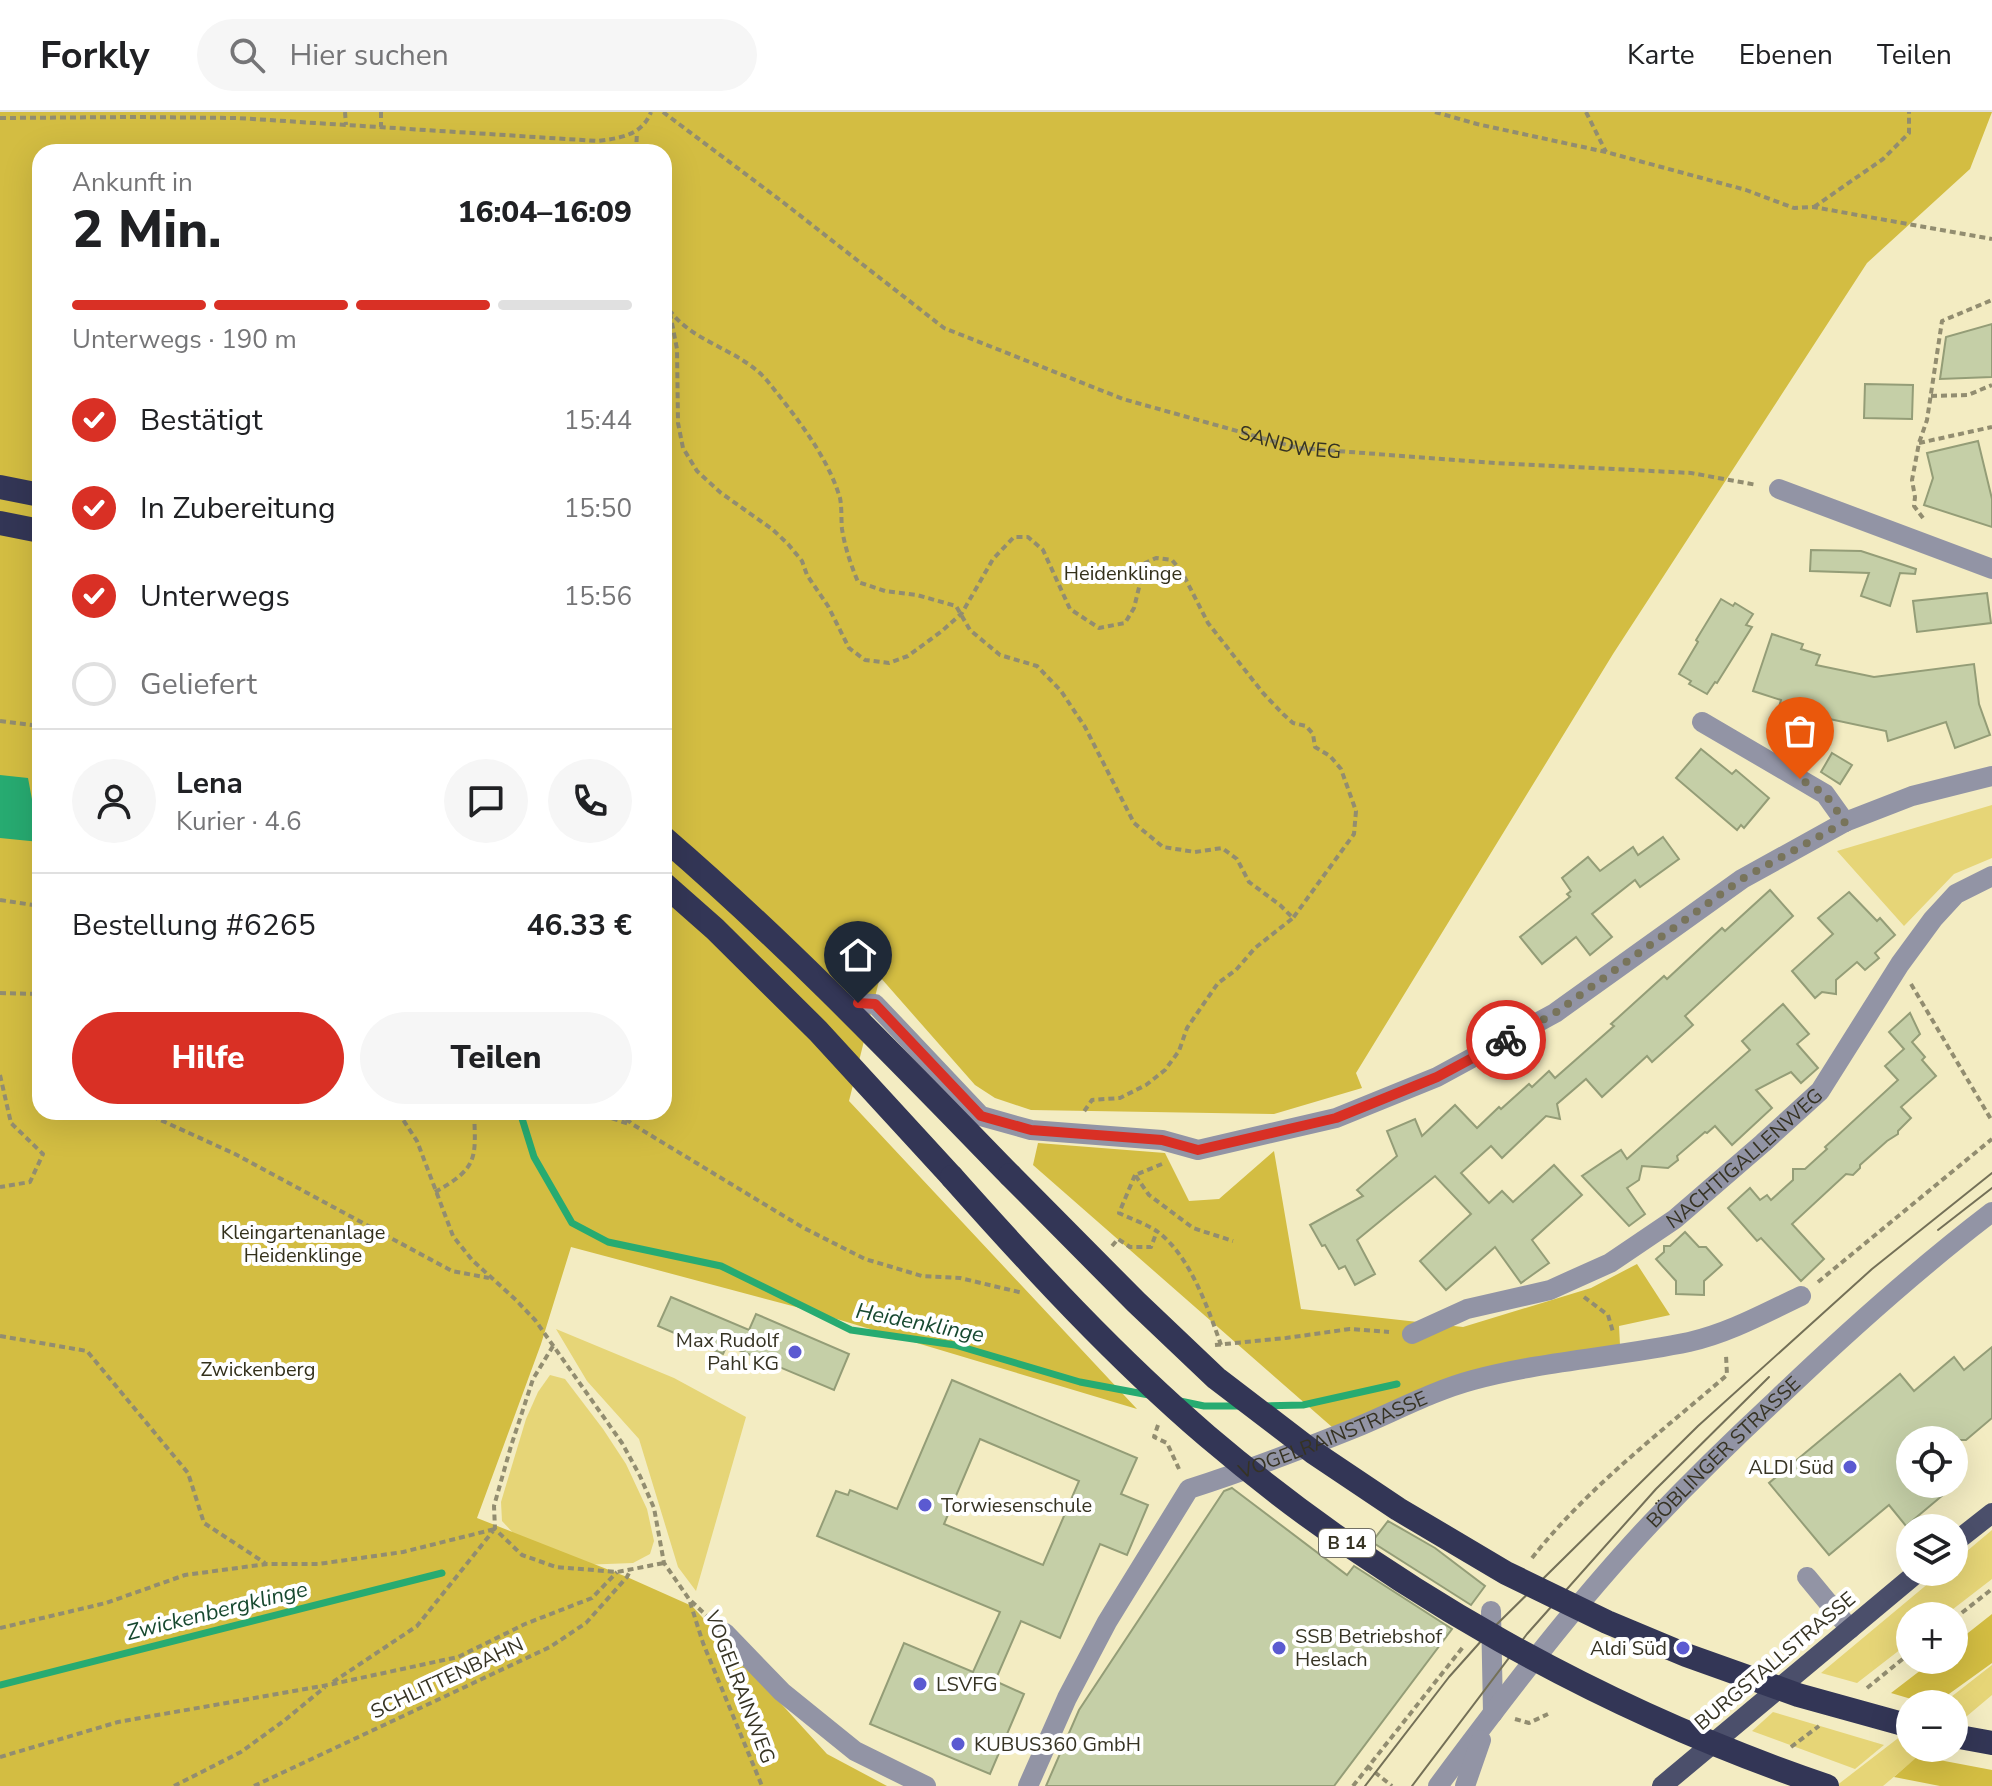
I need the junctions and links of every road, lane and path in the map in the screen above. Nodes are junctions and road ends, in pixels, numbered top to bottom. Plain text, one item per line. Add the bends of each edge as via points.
1 (345, 112) edge
2 (381, 112) edge
3 (651, 112) edge
4 (663, 112) edge
5 (1435, 112) edge
6 (1586, 112) edge
7 (1909, 112) edge
8 (0, 118) edge
9 (346, 125) junction
10 (381, 127) junction
11 (637, 132) junction
12 (636, 144) edge
13 (1606, 152) junction
14 (1813, 207) junction
15 (1992, 239) edge
16 (1992, 300) edge
17 (672, 315) edge
18 (672, 323) edge
19 (1992, 385) edge
20 (1931, 396) junction
21 (1992, 427) edge
22 (1919, 443) junction
23 (0, 487) edge
24 (1779, 489) joint
25 (32, 493) edge
26 (0, 523) edge
27 (1926, 523) dead end
28 (32, 529) edge
29 (1992, 569) edge
30 (962, 613) junction
31 (0, 721) edge
32 (1702, 722) dead end
33 (32, 725) edge
34 (1992, 776) edge
35 (1845, 822) junction
36 (672, 845) edge
37 (1992, 876) edge
38 (672, 891) edge
39 (0, 900) edge
40 (32, 905) edge
41 (1293, 918) junction
42 (1900, 964) junction
43 (0, 993) edge
44 (32, 994) edge
45 (842, 1003) junction
46 (0, 1075) edge
47 (1, 1085) edge
48 (161, 1120) edge
49 (403, 1120) edge
50 (474, 1120) edge
51 (1992, 1121) edge
52 (1075, 1134) junction
53 (1992, 1139) edge
54 (1198, 1150) junction
55 (1135, 1175) junction
56 (0, 1187) edge
57 (435, 1192) junction
58 (1992, 1212) edge
59 (1157, 1231) junction
60 (1118, 1239) dead end
61 (1233, 1241) dead end
62 (490, 1278) junction
63 (1563, 1284) junction
64 (1801, 1296) joint
65 (1731, 1329) junction
66 (1412, 1334) dead end
67 (0, 1336) edge
68 (1615, 1336) dead end
69 (1221, 1345) dead end
70 (553, 1346) junction
71 (1154, 1437) dead end
72 (1189, 1489) junction
73 (1992, 1513) edge
74 (495, 1529) junction
75 (1968, 1532) edge
76 (1530, 1561) dead end
77 (664, 1563) junction
78 (267, 1564) junction
79 (631, 1569) junction
80 (617, 1572) junction
81 (1807, 1577) dead end
82 (1901, 1586) edge
83 (1992, 1589) edge
84 (689, 1599) junction
85 (1968, 1608) edge
86 (1491, 1611) dead end
87 (0, 1628) edge
88 (1850, 1629) junction
89 (725, 1633) joint
90 (1465, 1645) dead end
91 (328, 1685) junction
92 (1548, 1714) dead end
93 (1491, 1717) junction
94 (1896, 1722) edge
95 (1968, 1739) edge
96 (1992, 1743) edge
97 (0, 1757) edge
98 (1367, 1766) junction
99 (174, 1786) edge
100 (254, 1786) edge
101 (762, 1786) edge
102 (926, 1786) edge
103 (1028, 1786) edge
104 (1353, 1786) edge
105 (1392, 1786) edge
106 (1438, 1786) edge
107 (1465, 1786) edge
108 (1662, 1786) edge
109 (1827, 1786) edge

1 - 9 path
2 - 10 path
3 - 11 path
4 - 24 path, SANDWEG via 944,328 1123,399 1298,448 1691,473
5 - 13 path
6 - 13 path
7 - 14 path via 1909,133 1883,159
8 - 9 path
9 - 10 path
10 - 11 path via 598,141
11 - 12 path
13 - 14 path via 1794,208
14 - 15 path
16 - 20 path via 1942,321
17 - 30 path via 766,379 812,438 840,500 842,531 858,582 942,600
18 - 30 path via 683,448 697,471 721,493 788,544 849,648 865,660 889,663 908,656
19 - 20 path via 1968,395
20 - 22 path
21 - 22 path
22 - 27 path via 1912,480 1914,506
23 - 25 highway
24 - 29 street
26 - 28 highway
30 - 41 path via 970,630 1000,655 1037,666 1061,691 1134,823 1163,847 1195,852 1222,848 1237,859 1249,882
30 - 41 path via 993,559 1014,537 1028,537 1043,550 1070,609 1099,628 1125,623 1145,563 1172,560 1208,623 1263,693 1293,723 1306,726 1315,747 1341,769 1356,811 1354,834
31 - 33 path
32 - 35 street via 1825,794
34 - 35 street via 1912,796
35 - 54 street via 1742,879 1555,1013 1437,1077 1336,1118
36 - 45 highway, B 14
37 - 42 street, NACHTIGALLENWEG via 1956,894
38 - 109 highway, B 14, bridge via 818,1031 1118,1354 1284,1498 1468,1621 1584,1685 1686,1732
39 - 40 path
41 - 52 path via 1218,983 1165,1070 1120,1098 1092,1100 1078,1119
42 - 51 path
42 - 63 street, NACHTIGALLENWEG via 1820,1091 1675,1219 1610,1263
43 - 44 path
45 - 52 street via 875,1004 981,1116 1031,1130
45 - 94 highway, B 14, bridge via 1136,1302 1216,1378 1313,1452 1506,1573 1620,1628 1798,1695
46 - 47 path
47 - 56 path via 11,1123 43,1154 30,1182
48 - 62 path via 235,1154 452,1271
49 - 57 path via 417,1141
50 - 57 path via 470,1167
52 - 54 street via 1162,1140
53 - 64 path
54 - 55 path
55 - 59 path via 1119,1213
55 - 61 path via 1149,1195 1193,1228
57 - 62 path via 453,1236
58 - 93 street, BÖBLINGER STRASSE via 1905,1281 1712,1461 1597,1584
59 - 60 path via 1151,1247 1130,1247
59 - 69 path via 1178,1252 1205,1300
62 - 70 path via 535,1320
63 - 66 street, NACHTIGALLENWEG via 1467,1309
63 - 68 path via 1608,1315
64 - 65 street, VOGELRAINSTRASSE
65 - 72 street, VOGELRAINSTRASSE via 1471,1381
65 - 76 path via 1724,1349 1727,1375 1606,1480
67 - 78 path via 87,1351 188,1473 204,1523
70 - 74 path via 533,1379 511,1446 494,1506
70 - 77 path via 640,1476 654,1508
71 - 72 path via 1167,1443
72 - 103 street via 1107,1622
73 - 75 main road
74 - 78 path via 403,1552 318,1564
74 - 80 path via 522,1555 556,1567
74 - 91 path via 417,1626
77 - 79 path
77 - 84 path
78 - 87 path via 185,1575 106,1603
79 - 80 path
79 - 100 path, SCHLITTENBAHN via 586,1623 550,1647
80 - 91 path via 592,1598 458,1657
81 - 88 street
82 - 88 main road, BURGSTALLSTRASSE
83 - 85 path
84 - 89 path
84 - 101 path, VOGELRAINWEG
86 - 93 street
88 - 108 main road, BURGSTALLSTRASSE
89 - 102 street via 782,1692 855,1751
90 - 98 path
91 - 97 path via 118,1722
91 - 99 path via 241,1752
92 - 93 path via 1529,1723
93 - 106 street, BÖBLINGER STRASSE
93 - 107 street, BÖBLINGER STRASSE
95 - 96 highway
98 - 104 path
98 - 105 path

